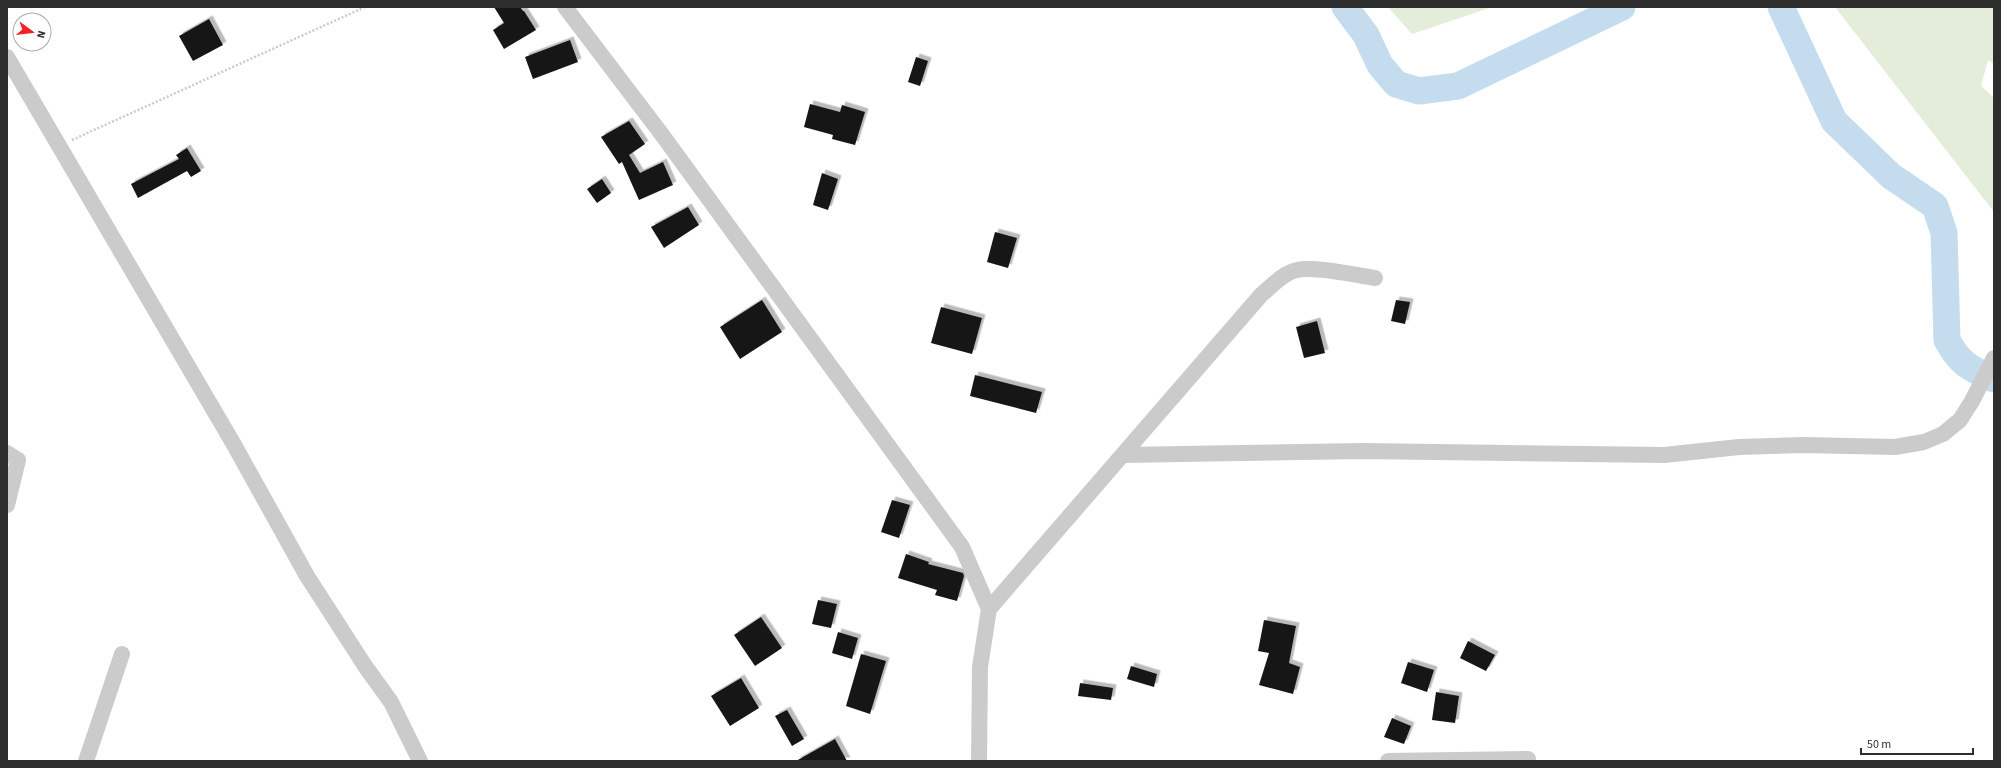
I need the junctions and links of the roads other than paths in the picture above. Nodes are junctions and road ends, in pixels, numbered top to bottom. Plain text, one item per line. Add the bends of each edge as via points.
1 (565, 7) edge
2 (7, 57) edge
3 (1375, 278) dead end
4 (1992, 362) edge
5 (7, 454) edge
6 (1123, 455) junction
7 (7, 505) edge
8 (989, 609) junction
9 (122, 654) dead end
10 (1528, 759) dead end
11 (86, 761) edge
12 (420, 761) edge
13 (979, 761) edge
14 (1388, 761) edge

1 - 8 street via 663,136 917,488 948,527 962,548
2 - 12 street via 237,450 307,576 391,702
3 - 6 street via 1311,269 1297,270 1281,278 1261,295
4 - 6 street via 1960,420 1943,434 1924,442 1895,447 1803,445 1746,447 1664,455 1363,451
5 - 7 street via 18,460
6 - 8 street
8 - 13 street via 980,667
9 - 11 street
10 - 14 street

